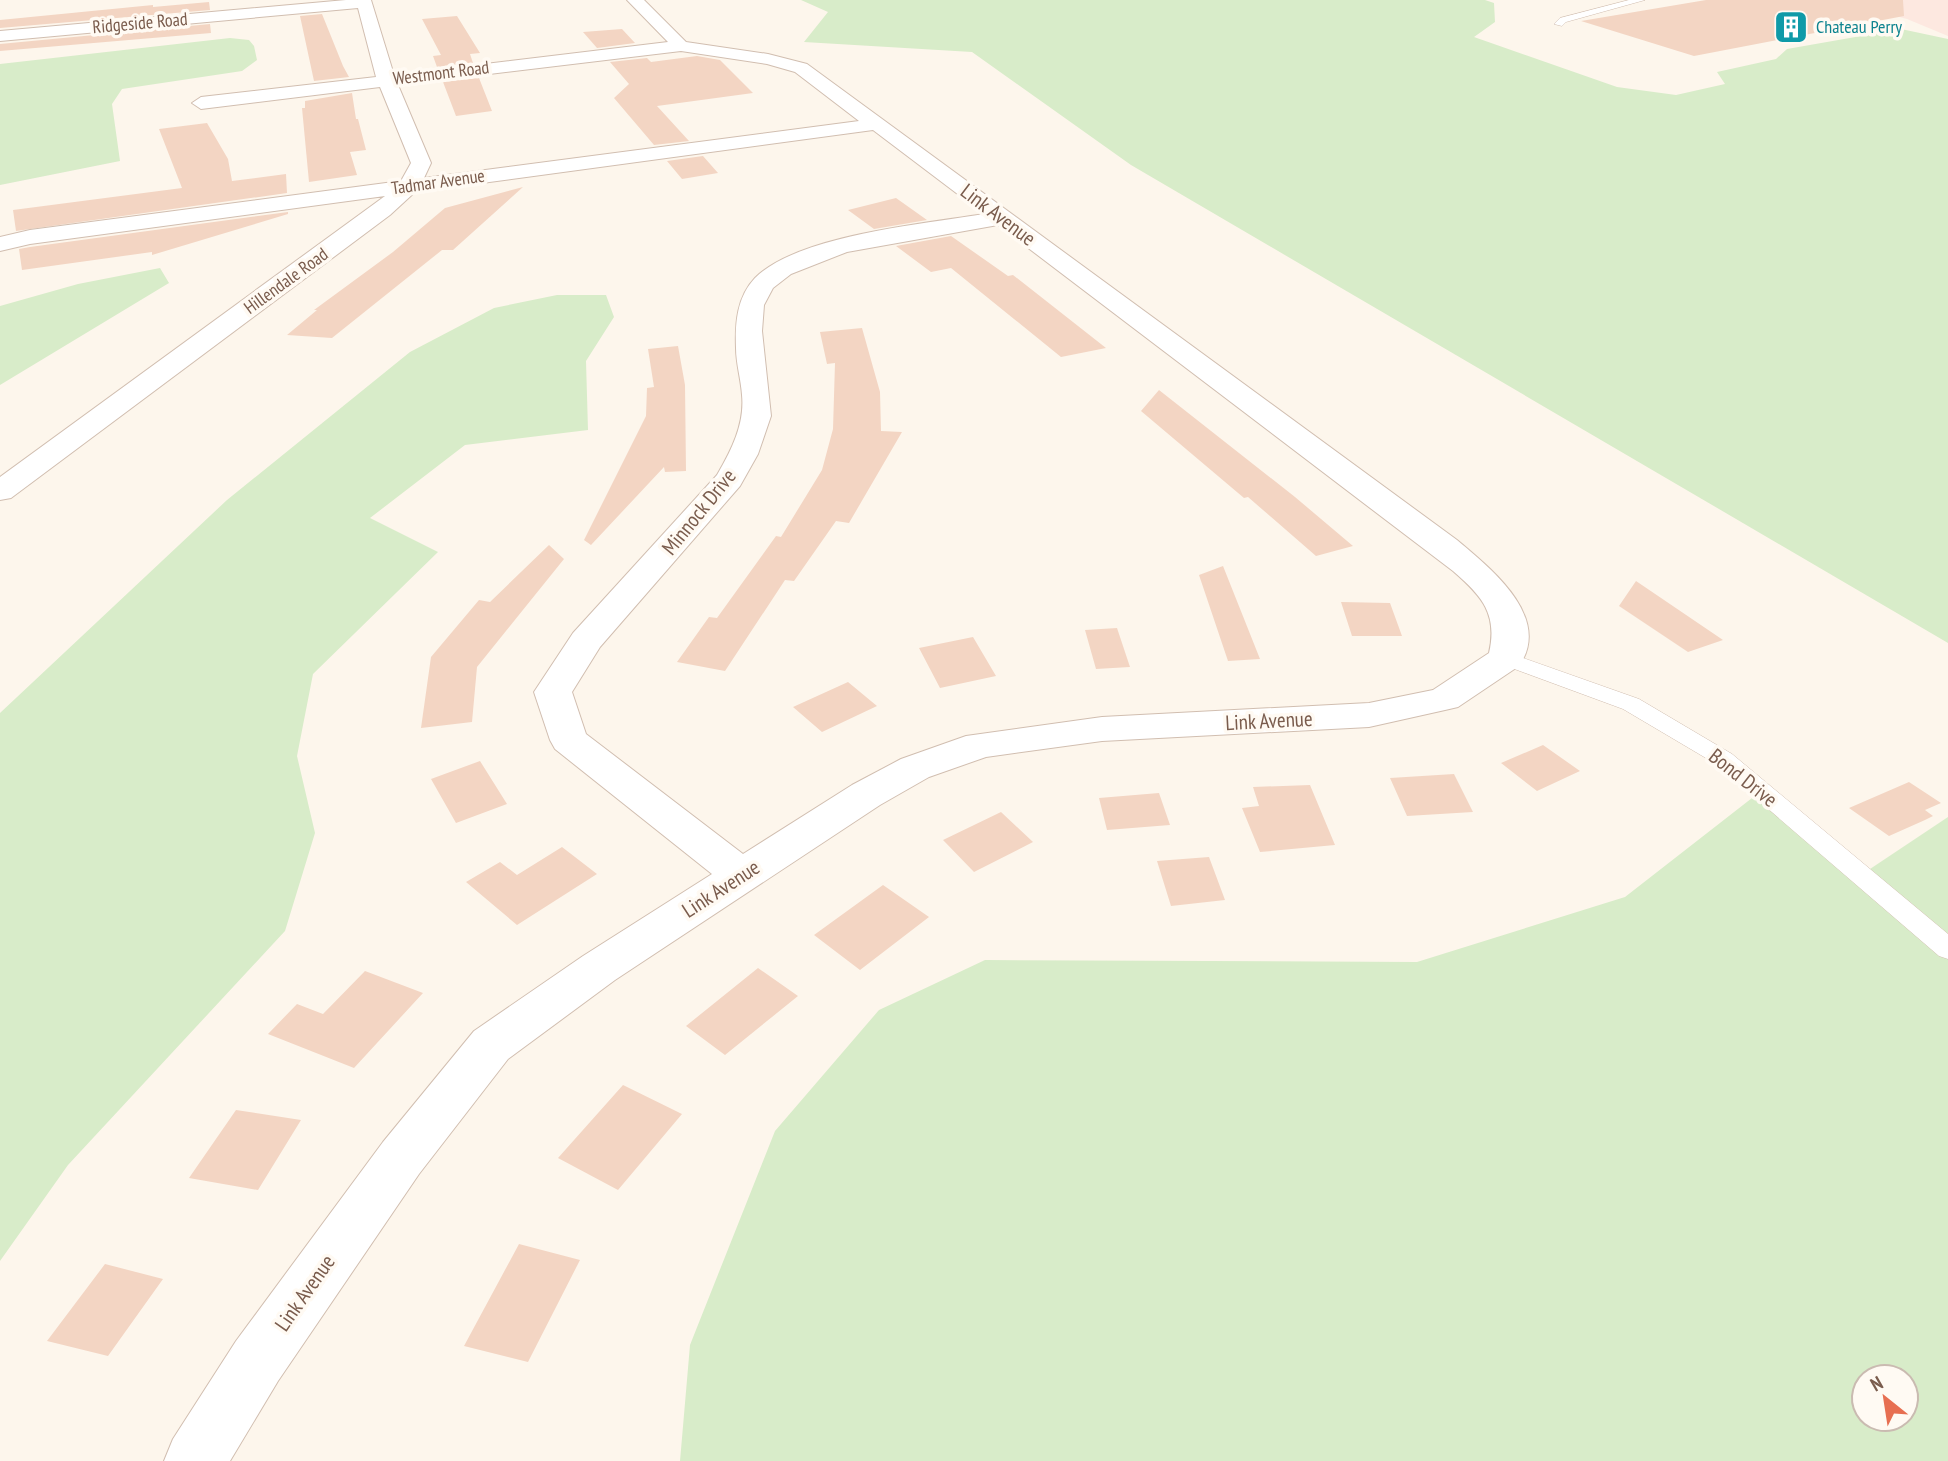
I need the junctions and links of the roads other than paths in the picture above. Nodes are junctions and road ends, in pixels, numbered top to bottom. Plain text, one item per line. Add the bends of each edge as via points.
1 (635, 0) edge
2 (1640, 0) edge
3 (364, 1) edge
4 (1559, 24) dead end
5 (0, 36) edge
6 (681, 46) junction
7 (386, 79) junction
8 (201, 103) dead end
9 (877, 124) junction
10 (410, 185) junction
11 (1002, 218) junction
12 (0, 244) edge
13 (0, 491) edge
14 (1506, 658) junction
15 (742, 875) junction
16 (1948, 949) edge
17 (195, 1461) edge

1 - 6 street
2 - 4 lane
3 - 5 street, Ridgeside Road
3 - 7 street
6 - 7 street, Westmont Road
6 - 9 street, Link Avenue via 801,68
7 - 8 street, Westmont Road
7 - 10 street via 421,163
9 - 10 street, Tadmar Avenue
9 - 11 street, Link Avenue
10 - 12 street, Tadmar Avenue
10 - 13 street, Hillendale Road via 382,211
11 - 14 street, Link Avenue via 1481,577 1499,599 1511,628
11 - 15 street, Minnock Drive via 842,246 776,271 762,285 751,305 749,350 757,408 746,452 729,480 586,641 553,692 569,740
14 - 15 street, Link Avenue via 1445,699 1369,715 1102,729 980,745 915,768
14 - 16 lane, Bond Drive via 1631,704 1724,759
15 - 17 street, Link Avenue via 491,1045 401,1158 257,1361

